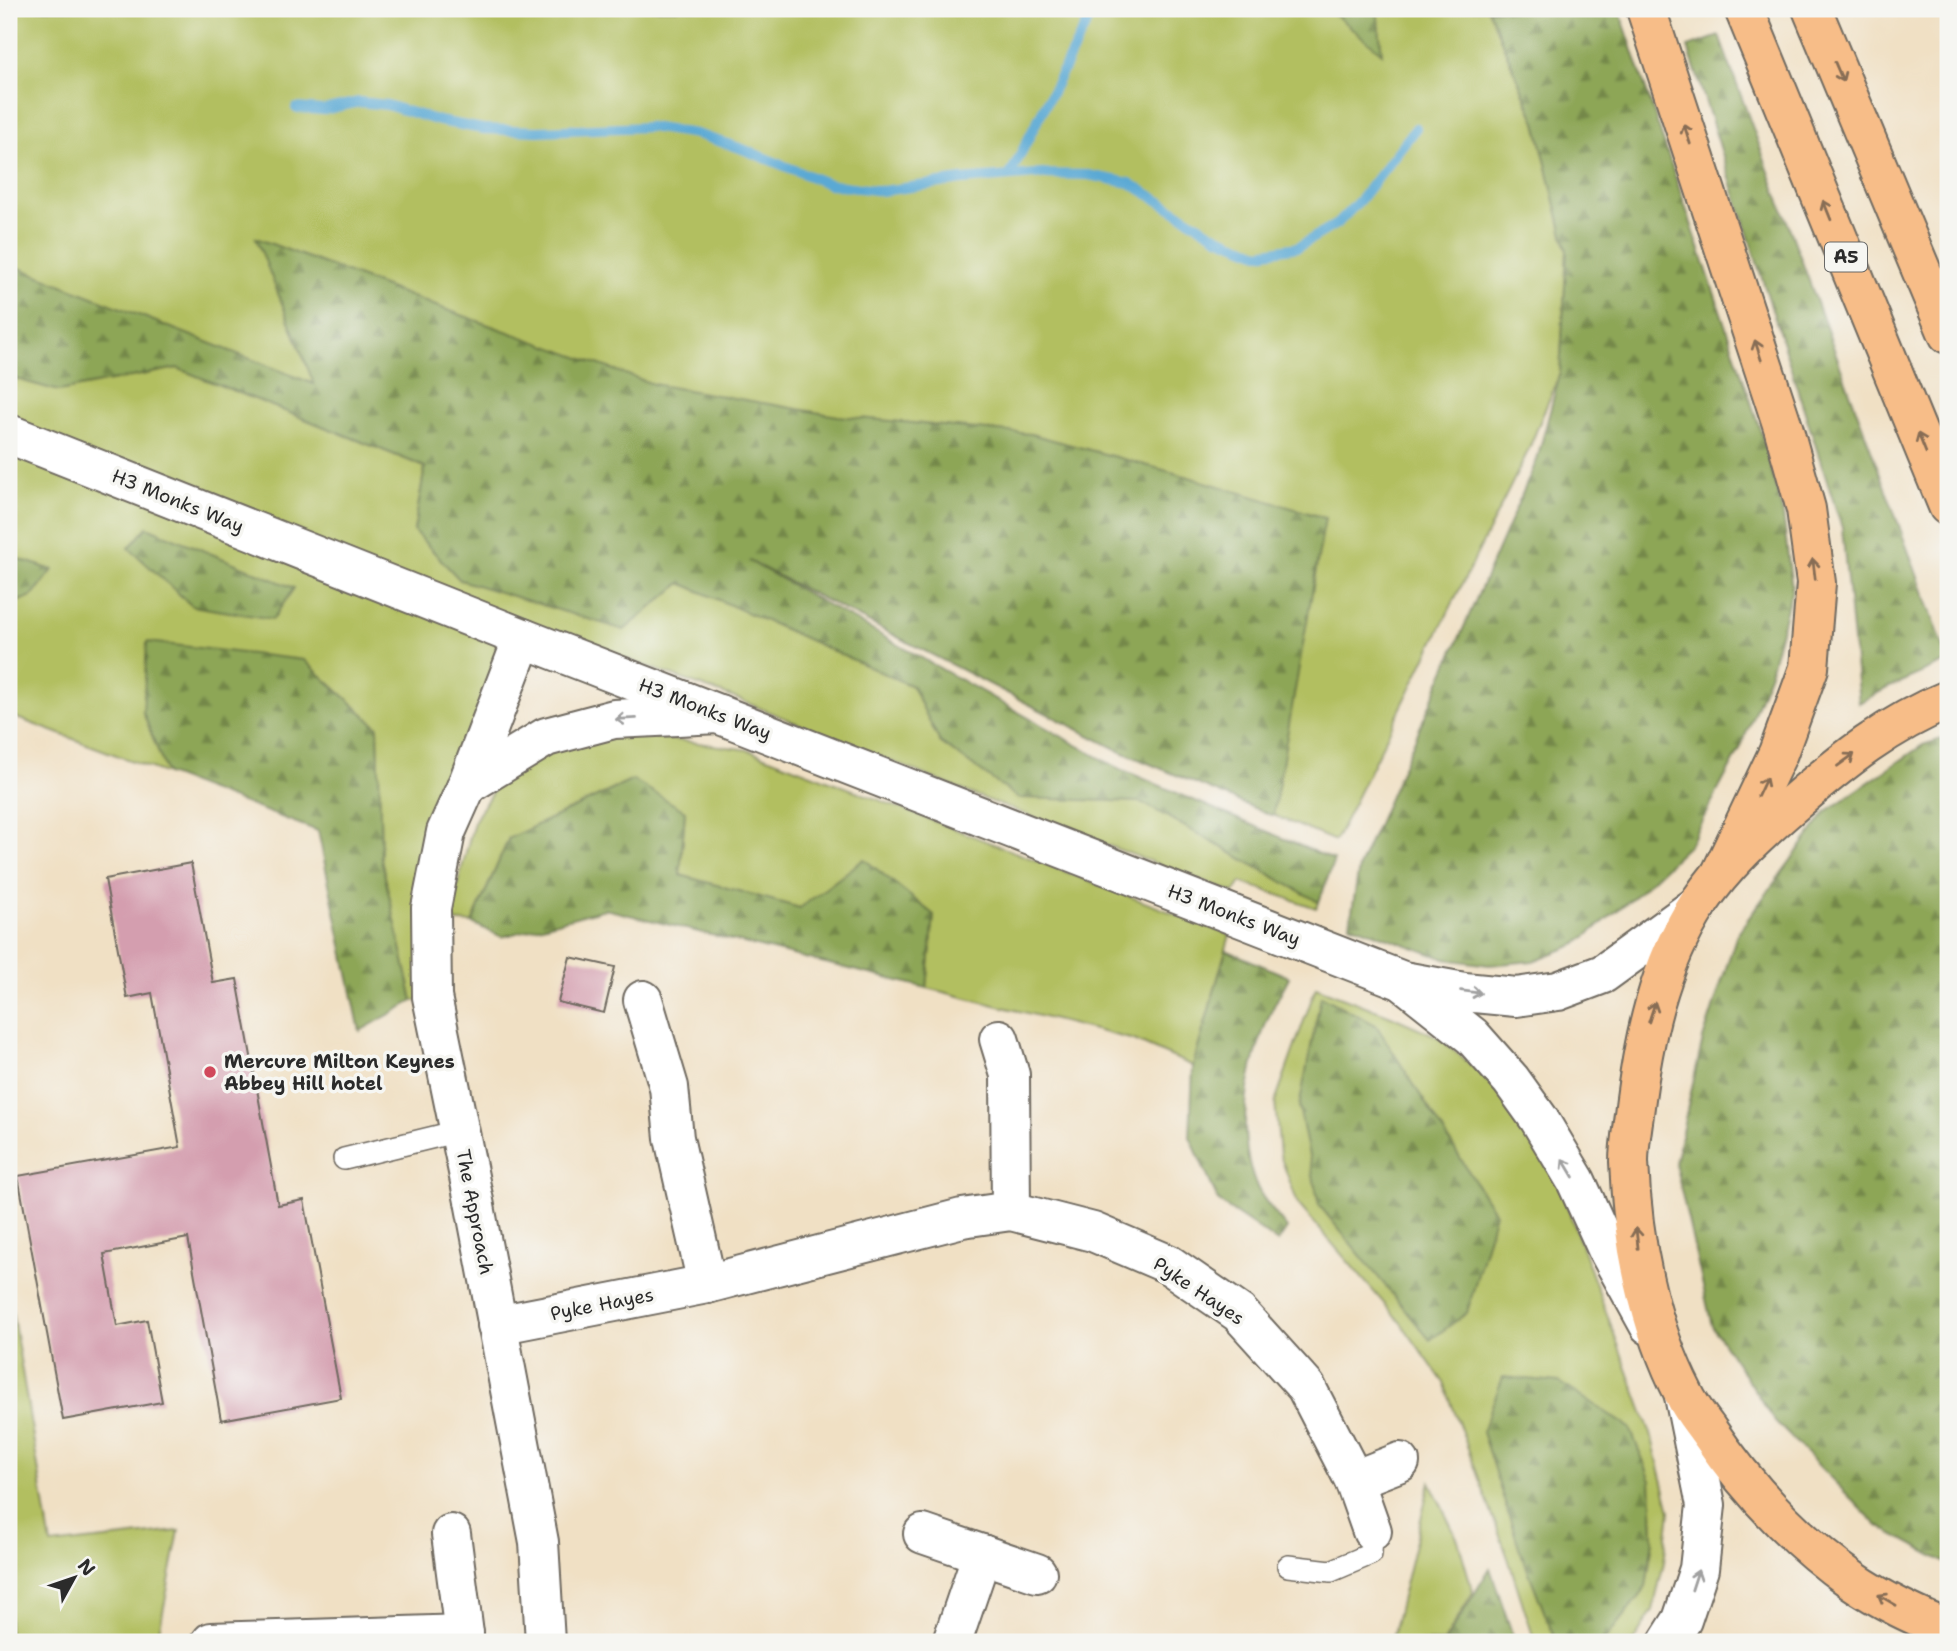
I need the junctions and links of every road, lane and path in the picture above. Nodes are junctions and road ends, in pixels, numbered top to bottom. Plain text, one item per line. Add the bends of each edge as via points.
1 (1646, 9) edge
2 (1744, 9) edge
3 (1812, 9) edge
4 (1948, 334) edge
5 (9, 433) edge
6 (1948, 506) edge
7 (523, 638) junction
8 (1943, 702) edge
9 (719, 714) junction
10 (467, 785) junction
11 (1722, 871) junction
12 (1698, 905) junction
13 (1387, 975) junction
14 (643, 1000) dead end
15 (999, 1040) dead end
16 (459, 1131) junction
17 (344, 1159) dead end
18 (1011, 1211) junction
19 (707, 1284) junction
20 (497, 1325) junction
21 (1668, 1358) junction
22 (1684, 1396) junction
23 (1400, 1462) dead end
24 (1354, 1479) junction
25 (1373, 1531) joint
26 (450, 1534) dead end
27 (922, 1534) dead end
28 (982, 1554) junction
29 (1288, 1566) dead end
30 (1037, 1573) dead end
31 (1948, 1630) edge
32 (463, 1638) edge
33 (211, 1642) edge
34 (272, 1642) edge
35 (545, 1642) edge
36 (952, 1642) edge
37 (1668, 1642) edge

11 -> 1 main road via 1778,753 1809,668 1816,583 1806,509 1786,438
6 -> 2 main road, A5
3 -> 4 main road
5 - 7 street, H3 Monks Way
7 - 9 street, H3 Monks Way
7 - 10 street, The Approach
11 -> 8 main road via 1830,771 1884,732
9 -> 10 street via 614,719 545,737
9 - 13 street, H3 Monks Way
10 - 16 street, The Approach via 446,832 431,908 432,997
11 - 12 main road
13 -> 12 street, H3 Monks Way via 1464,992 1516,997 1558,992 1603,974
21 -> 12 main road via 1641,1275 1629,1159 1648,1022 1669,959
21 -> 13 street, H3 Monks Way via 1606,1247 1576,1181 1511,1080 1472,1036
14 - 19 street via 669,1087 674,1138
15 - 18 street via 1010,1075
16 - 17 lane
16 - 20 street, The Approach
18 - 19 street, Pyke Hayes via 962,1218
18 - 24 street, Pyke Hayes via 1093,1232 1168,1264 1239,1313 1306,1387
19 - 20 street, Pyke Hayes
20 - 35 street, The Approach via 539,1542
21 - 22 main road
31 -> 22 main road via 1853,1581 1784,1524 1730,1464
37 -> 22 street via 1682,1620 1699,1569 1706,1506
23 - 24 street
24 - 25 street, Pyke Hayes
25 - 29 lane via 1371,1554 1331,1571
26 - 32 street
27 - 28 street
28 - 30 street
28 - 36 street
32 - 34 street
33 - 34 street

